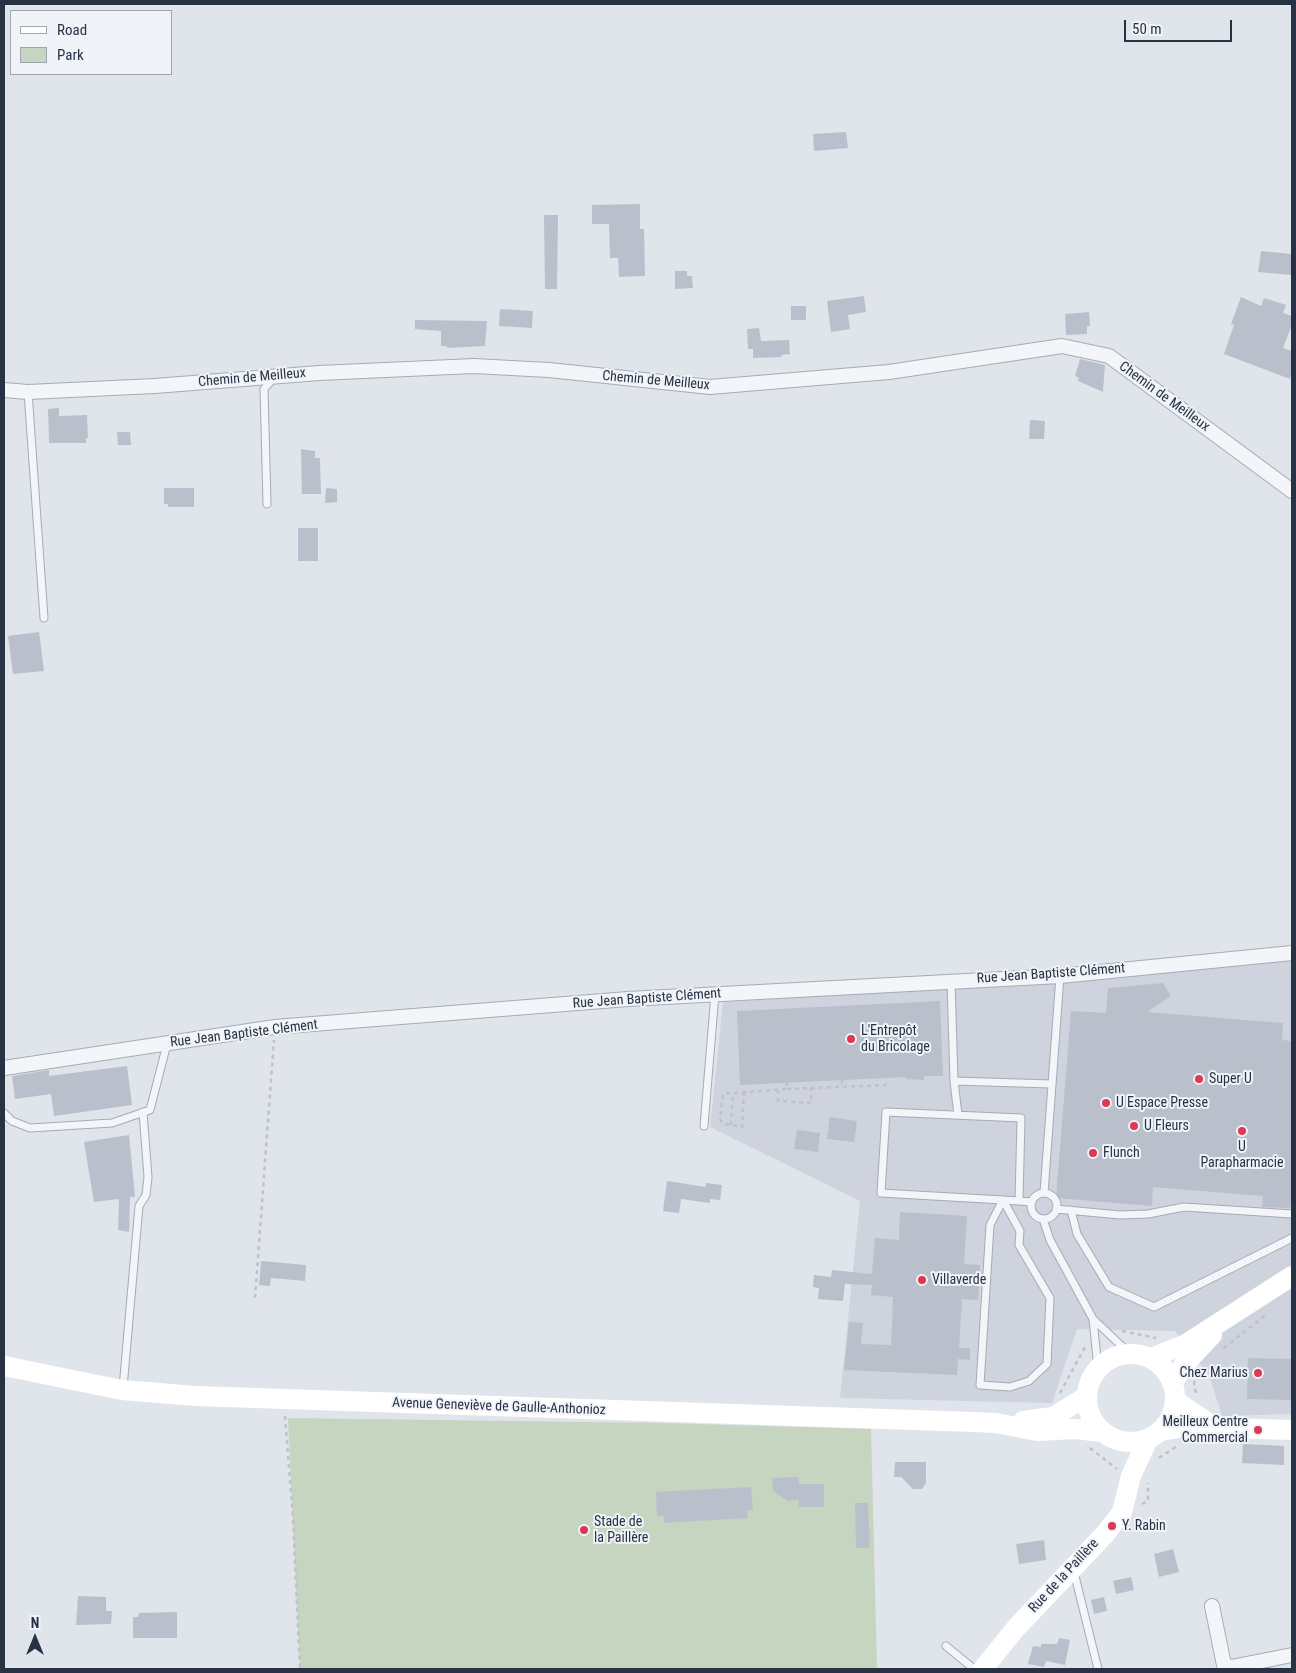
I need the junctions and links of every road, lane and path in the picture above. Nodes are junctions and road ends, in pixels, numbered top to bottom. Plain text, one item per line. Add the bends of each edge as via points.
1 (276, 376) junction
2 (4, 390) edge
3 (28, 392) junction
4 (1292, 492) edge
5 (267, 504) dead end
6 (44, 618) dead end
7 (1292, 953) edge
8 (1060, 976) junction
9 (951, 981) junction
10 (715, 994) junction
11 (275, 1028) junction
12 (167, 1044) junction
13 (4, 1068) edge
14 (842, 1080) dead end
15 (954, 1081) junction
16 (787, 1083) dead end
17 (1051, 1084) junction
18 (888, 1085) dead end
19 (842, 1087) junction
20 (811, 1088) junction
21 (786, 1089) junction
22 (778, 1090) junction
23 (744, 1092) junction
24 (733, 1093) junction
25 (143, 1112) junction
26 (4, 1113) edge
27 (958, 1115) junction
28 (731, 1125) junction
29 (704, 1126) dead end
30 (1044, 1193) junction
31 (1003, 1200) junction
32 (1019, 1201) junction
33 (1032, 1202) junction
34 (1056, 1209) junction
35 (1071, 1210) junction
36 (1292, 1214) edge
37 (1044, 1219) junction
38 (1292, 1238) edge
39 (1292, 1276) edge
40 (255, 1298) dead end
41 (1272, 1310) dead end
42 (1231, 1316) junction
43 (1094, 1319) junction
44 (1222, 1350) dead end
45 (1130, 1354) junction
46 (1152, 1358) junction
47 (4, 1366) edge
48 (1098, 1369) junction
49 (1193, 1375) dead end
50 (122, 1390) junction
51 (1181, 1394) junction
52 (1087, 1396) junction
53 (282, 1400) junction
54 (996, 1424) junction
55 (1218, 1429) junction
56 (1292, 1430) edge
57 (1108, 1435) junction
58 (1155, 1435) junction
59 (1131, 1476) junction
60 (1072, 1566) junction
61 (1212, 1606) dead end
62 (946, 1646) dead end
63 (1292, 1655) edge
64 (300, 1669) edge
65 (974, 1669) edge
66 (983, 1669) edge
67 (1098, 1669) edge

1 - 3 street, Chemin de Meilleux
1 - 4 street, Chemin de Meilleux via 474,366 549,370 710,387 890,372 1062,346 1110,356
1 - 5 lane via 264,389
2 - 3 street, Chemin de Meilleux
3 - 6 lane
7 - 8 street, Rue Jean Baptiste Clément
8 - 9 street, Rue Jean Baptiste Clément
8 - 17 lane
9 - 10 street, Rue Jean Baptiste Clément
9 - 15 lane
10 - 11 street, Rue Jean Baptiste Clément
10 - 29 lane
11 - 12 street, Rue Jean Baptiste Clément
11 - 40 path
12 - 13 street, Rue Jean Baptiste Clément
12 - 25 lane via 150,1110
14 - 19 path
15 - 17 lane
15 - 27 lane
16 - 21 path
17 - 30 lane
18 - 19 path
19 - 20 path
20 - 21 path
20 - 22 path via 811,1103 778,1101
21 - 22 path
22 - 23 path
23 - 24 path
23 - 28 path via 742,1127
24 - 28 path
24 - 28 path via 723,1094 720,1120
25 - 26 lane via 112,1123 30,1128 12,1121
25 - 50 lane via 148,1177 146,1196 138,1206
27 - 31 lane via 886,1112 882,1193
27 - 32 lane via 1022,1118
30 - 33 lane
30 - 34 lane via 1054,1198
31 - 31 lane via 990,1225 980,1385 1010,1388 1029,1380 1046,1364 1050,1298 1019,1245 1020,1231
31 - 32 lane
32 - 33 lane
33 - 37 lane via 1033,1213
34 - 35 lane
34 - 37 lane via 1052,1216
35 - 36 lane via 1120,1215 1184,1208
35 - 38 lane via 1078,1234 1109,1287 1154,1307
37 - 43 lane via 1050,1240
39 - 42 main road
41 - 44 path
42 - 46 main road via 1186,1344
42 - 51 main road via 1184,1365
43 - 45 lane
43 - 48 lane
45 - 46 main road
45 - 48 main road via 1107,1361
46 - 51 main road
47 - 50 main road, Avenue Geneviève de Gaulle-Anthonioz
48 - 52 main road via 1092,1377
49 - 51 path via 1196,1392
50 - 53 main road, Avenue Geneviève de Gaulle-Anthonioz
51 - 55 main road
51 - 58 main road via 1168,1422
52 - 54 main road, Avenue Geneviève de Gaulle-Anthonioz via 1053,1417
52 - 57 main road via 1091,1415
53 - 54 main road, Avenue Geneviève de Gaulle-Anthonioz
53 - 64 path via 287,1431
54 - 57 main road, Avenue Geneviève de Gaulle-Anthonioz via 1037,1431 1075,1428
55 - 56 main road
55 - 58 main road via 1185,1427
57 - 58 main road via 1124,1442
57 - 59 main road
58 - 59 main road, Rue de la Paillère
59 - 60 main road, Rue de la Paillère via 1122,1512 1106,1533
60 - 66 main road, Rue de la Paillère
60 - 67 lane
61 - 63 street via 1224,1665 1231,1667
62 - 65 lane

